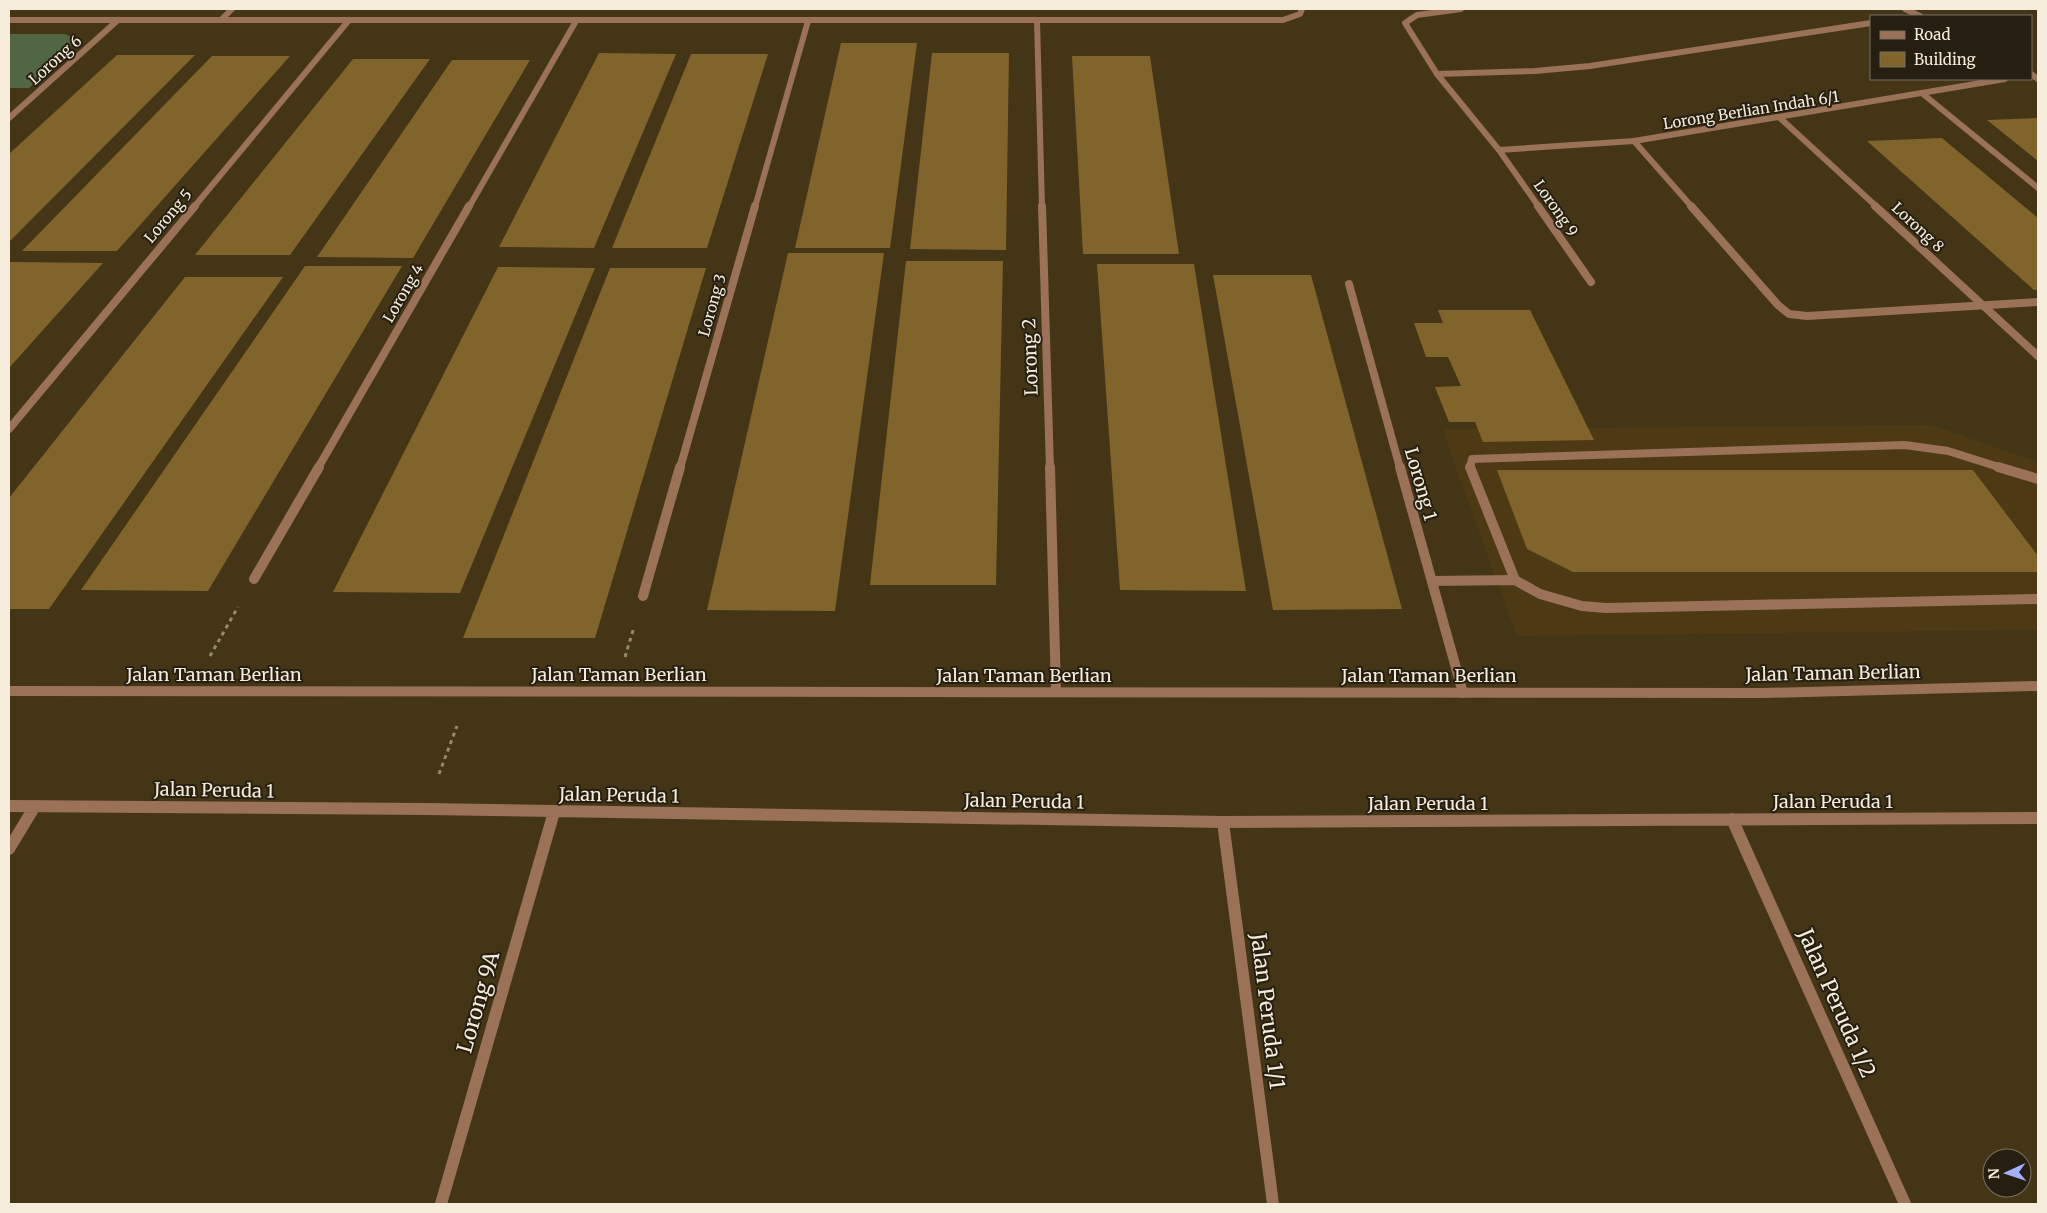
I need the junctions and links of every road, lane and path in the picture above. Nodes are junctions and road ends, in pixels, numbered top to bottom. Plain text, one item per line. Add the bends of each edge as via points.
1 (232, 9) edge
2 (1302, 9) edge
3 (1461, 9) edge
4 (1905, 9) edge
5 (1917, 15) edge
6 (9, 20) edge
7 (118, 20) junction
8 (221, 20) junction
9 (348, 20) junction
10 (576, 21) junction
11 (1037, 21) junction
12 (808, 22) junction
13 (1870, 23) edge
14 (1437, 74) junction
15 (1999, 80) edge
16 (1922, 94) junction
17 (9, 118) edge
18 (1780, 118) junction
19 (1634, 141) junction
20 (1499, 150) junction
21 (2038, 188) edge
22 (1591, 282) dead end
23 (1349, 284) dead end
24 (2038, 302) edge
25 (1984, 306) junction
26 (2038, 356) edge
27 (9, 429) edge
28 (2038, 479) edge
29 (254, 579) joint
30 (1515, 580) junction
31 (1432, 581) junction
32 (643, 596) joint
33 (2038, 599) edge
34 (2038, 686) edge
35 (9, 691) edge
36 (189, 691) junction
37 (469, 692) junction
38 (616, 692) junction
39 (1056, 692) junction
40 (1463, 693) junction
41 (9, 806) edge
42 (36, 806) junction
43 (426, 809) junction
44 (554, 812) junction
45 (2038, 818) edge
46 (1732, 819) junction
47 (1223, 822) junction
48 (9, 849) edge
49 (441, 1204) edge
50 (1273, 1204) edge
51 (1905, 1204) edge

1 - 8 street
2 - 11 street via 1300,14 1283,20
3 - 14 street, Lorong 9 via 1417,15 1405,23
4 - 5 street
6 - 7 street
7 - 8 street
7 - 17 street, Lorong 6
8 - 9 street
9 - 10 street
9 - 27 street, Lorong 5
10 - 12 street
10 - 29 street, Lorong 4
11 - 12 street
11 - 39 street, Lorong 2
12 - 32 street, Lorong 3
13 - 14 street via 1590,66
14 - 20 street, Lorong 9
15 - 16 street, Lorong Berlian Indah 6/1
16 - 18 street, Lorong Berlian Indah 6/1
16 - 21 street
18 - 19 street, Lorong Berlian Indah 6/1
18 - 25 street, Lorong 8
19 - 20 street, Lorong Berlian Indah 6/1
19 - 25 street via 1778,306 1789,314 1806,316
20 - 22 street, Lorong 9
23 - 31 street, Lorong 1
24 - 25 street
25 - 26 street, Lorong 8
28 - 30 street via 1948,451 1905,445 1472,459 1470,467
29 - 36 path
30 - 31 street
30 - 33 street via 1540,594 1582,606 1606,608
31 - 40 street, Lorong 1
32 - 38 path
34 - 40 street, Jalan Taman Berlian via 1764,693
35 - 36 street, Jalan Taman Berlian
36 - 37 street, Jalan Taman Berlian
37 - 38 street, Jalan Taman Berlian
37 - 43 path
38 - 39 street, Jalan Taman Berlian
39 - 40 street, Jalan Taman Berlian
41 - 42 street, Jalan Peruda 1
42 - 43 street, Jalan Peruda 1
42 - 48 street
43 - 44 street, Jalan Peruda 1
44 - 47 street, Jalan Peruda 1
44 - 49 street, Lorong 9A
45 - 46 street, Jalan Peruda 1
46 - 47 street, Jalan Peruda 1
46 - 51 street, Jalan Peruda 1/2
47 - 50 street, Jalan Peruda 1/1

